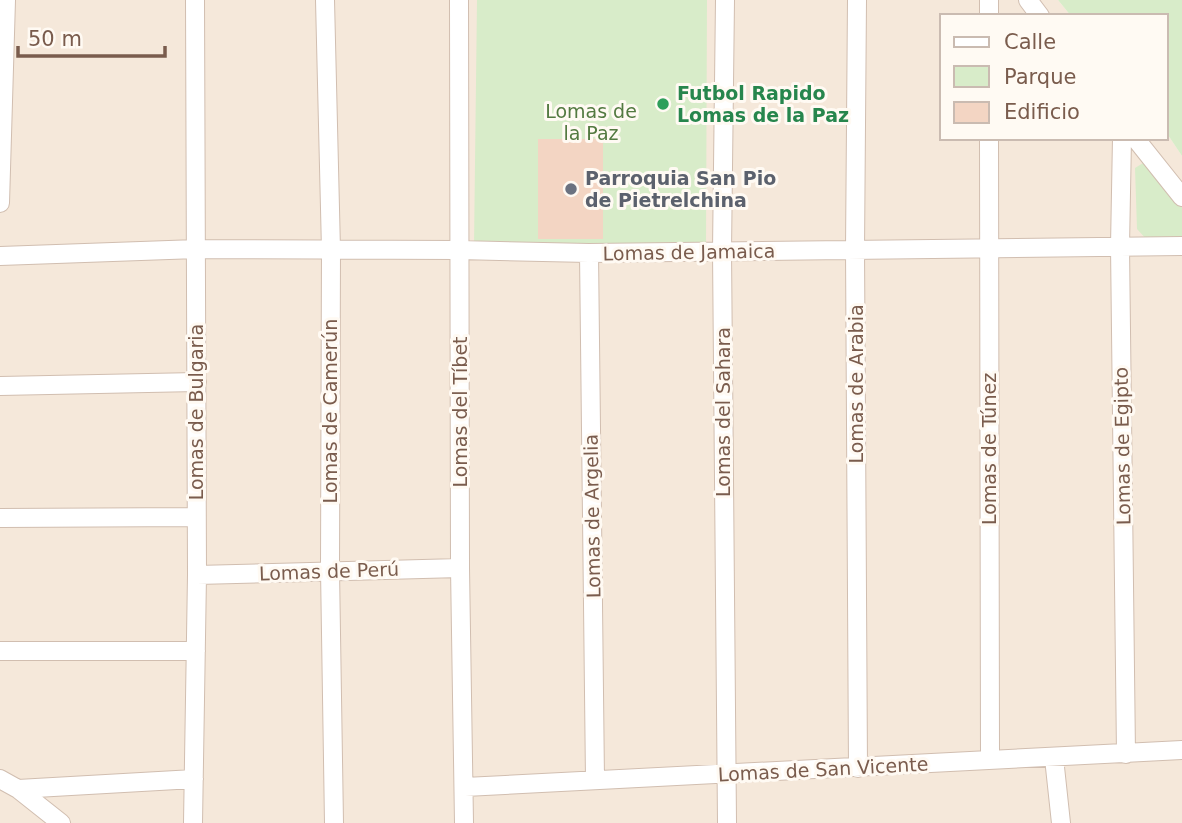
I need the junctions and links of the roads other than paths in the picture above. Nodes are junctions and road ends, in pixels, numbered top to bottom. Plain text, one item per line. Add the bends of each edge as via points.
1 (6, 0) edge
2 (195, 0) edge
3 (325, 0) edge
4 (459, 0) edge
5 (725, 0) edge
6 (857, 0) edge
7 (1028, 0) edge
8 (1039, 14) edge
9 (989, 140) edge
10 (1122, 140) edge
11 (1137, 140) edge
12 (1182, 197) edge
13 (0, 203) edge
14 (1120, 246) junction
15 (1182, 246) edge
16 (197, 249) junction
17 (855, 249) junction
18 (989, 249) junction
19 (331, 250) junction
20 (459, 250) junction
21 (722, 251) junction
22 (589, 253) junction
23 (0, 256) edge
24 (197, 382) junction
25 (0, 386) edge
26 (196, 517) junction
27 (0, 518) edge
28 (460, 568) junction
29 (330, 570) junction
30 (197, 575) junction
31 (0, 651) edge
32 (196, 651) junction
33 (1182, 751) edge
34 (1126, 754) junction
35 (1054, 758) junction
36 (990, 760) junction
37 (858, 768) junction
38 (726, 775) junction
39 (0, 779) edge
40 (194, 779) junction
41 (595, 780) junction
42 (465, 787) junction
43 (18, 789) junction
44 (61, 823) edge
45 (193, 823) edge
46 (334, 823) edge
47 (464, 823) edge
48 (727, 823) edge
49 (1061, 823) edge

1 - 13 street
2 - 16 street, Lomas de Bulgaria
3 - 19 street, Lomas de Camerún
4 - 20 street, Lomas del Tíbet
5 - 21 street, Lomas del Sahara
6 - 17 street, Lomas de Arabia
7 - 8 street
9 - 18 street, Lomas de Túnez
10 - 14 street, Lomas de Egipto
11 - 12 street
14 - 15 street, Lomas de Jamaica
14 - 18 street, Lomas de Jamaica
14 - 34 street, Lomas de Egipto
16 - 19 street, Lomas de Jamaica
16 - 23 street, Lomas de Jamaica
16 - 24 street, Lomas de Bulgaria
17 - 18 street, Lomas de Jamaica
17 - 21 street, Lomas de Jamaica
17 - 37 street, Lomas de Arabia
18 - 36 street, Lomas de Túnez
19 - 20 street, Lomas de Jamaica
19 - 29 street, Lomas de Camerún
20 - 22 street, Lomas de Jamaica
20 - 28 street, Lomas del Tíbet
21 - 22 street, Lomas de Jamaica
21 - 38 street, Lomas del Sahara
22 - 41 street, Lomas de Argelia
24 - 25 street
24 - 26 street, Lomas de Bulgaria
26 - 27 street
26 - 30 street, Lomas de Bulgaria
28 - 29 street, Lomas de Perú
28 - 42 street, Lomas del Tíbet
29 - 30 street, Lomas de Perú
29 - 46 street, Lomas de Camerún
30 - 32 street, Lomas de Bulgaria
31 - 32 street
32 - 40 street, Lomas de Bulgaria
33 - 34 street, Lomas de San Vicente
34 - 35 street, Lomas de San Vicente
35 - 36 street, Lomas de San Vicente
35 - 49 street
36 - 37 street, Lomas de San Vicente
37 - 38 street, Lomas de San Vicente
38 - 41 street, Lomas de San Vicente
38 - 48 street, Lomas del Sahara
39 - 43 street
40 - 43 street
40 - 45 street, Lomas de Bulgaria
41 - 42 street, Lomas de San Vicente
42 - 47 street, Lomas del Tíbet
43 - 44 street

